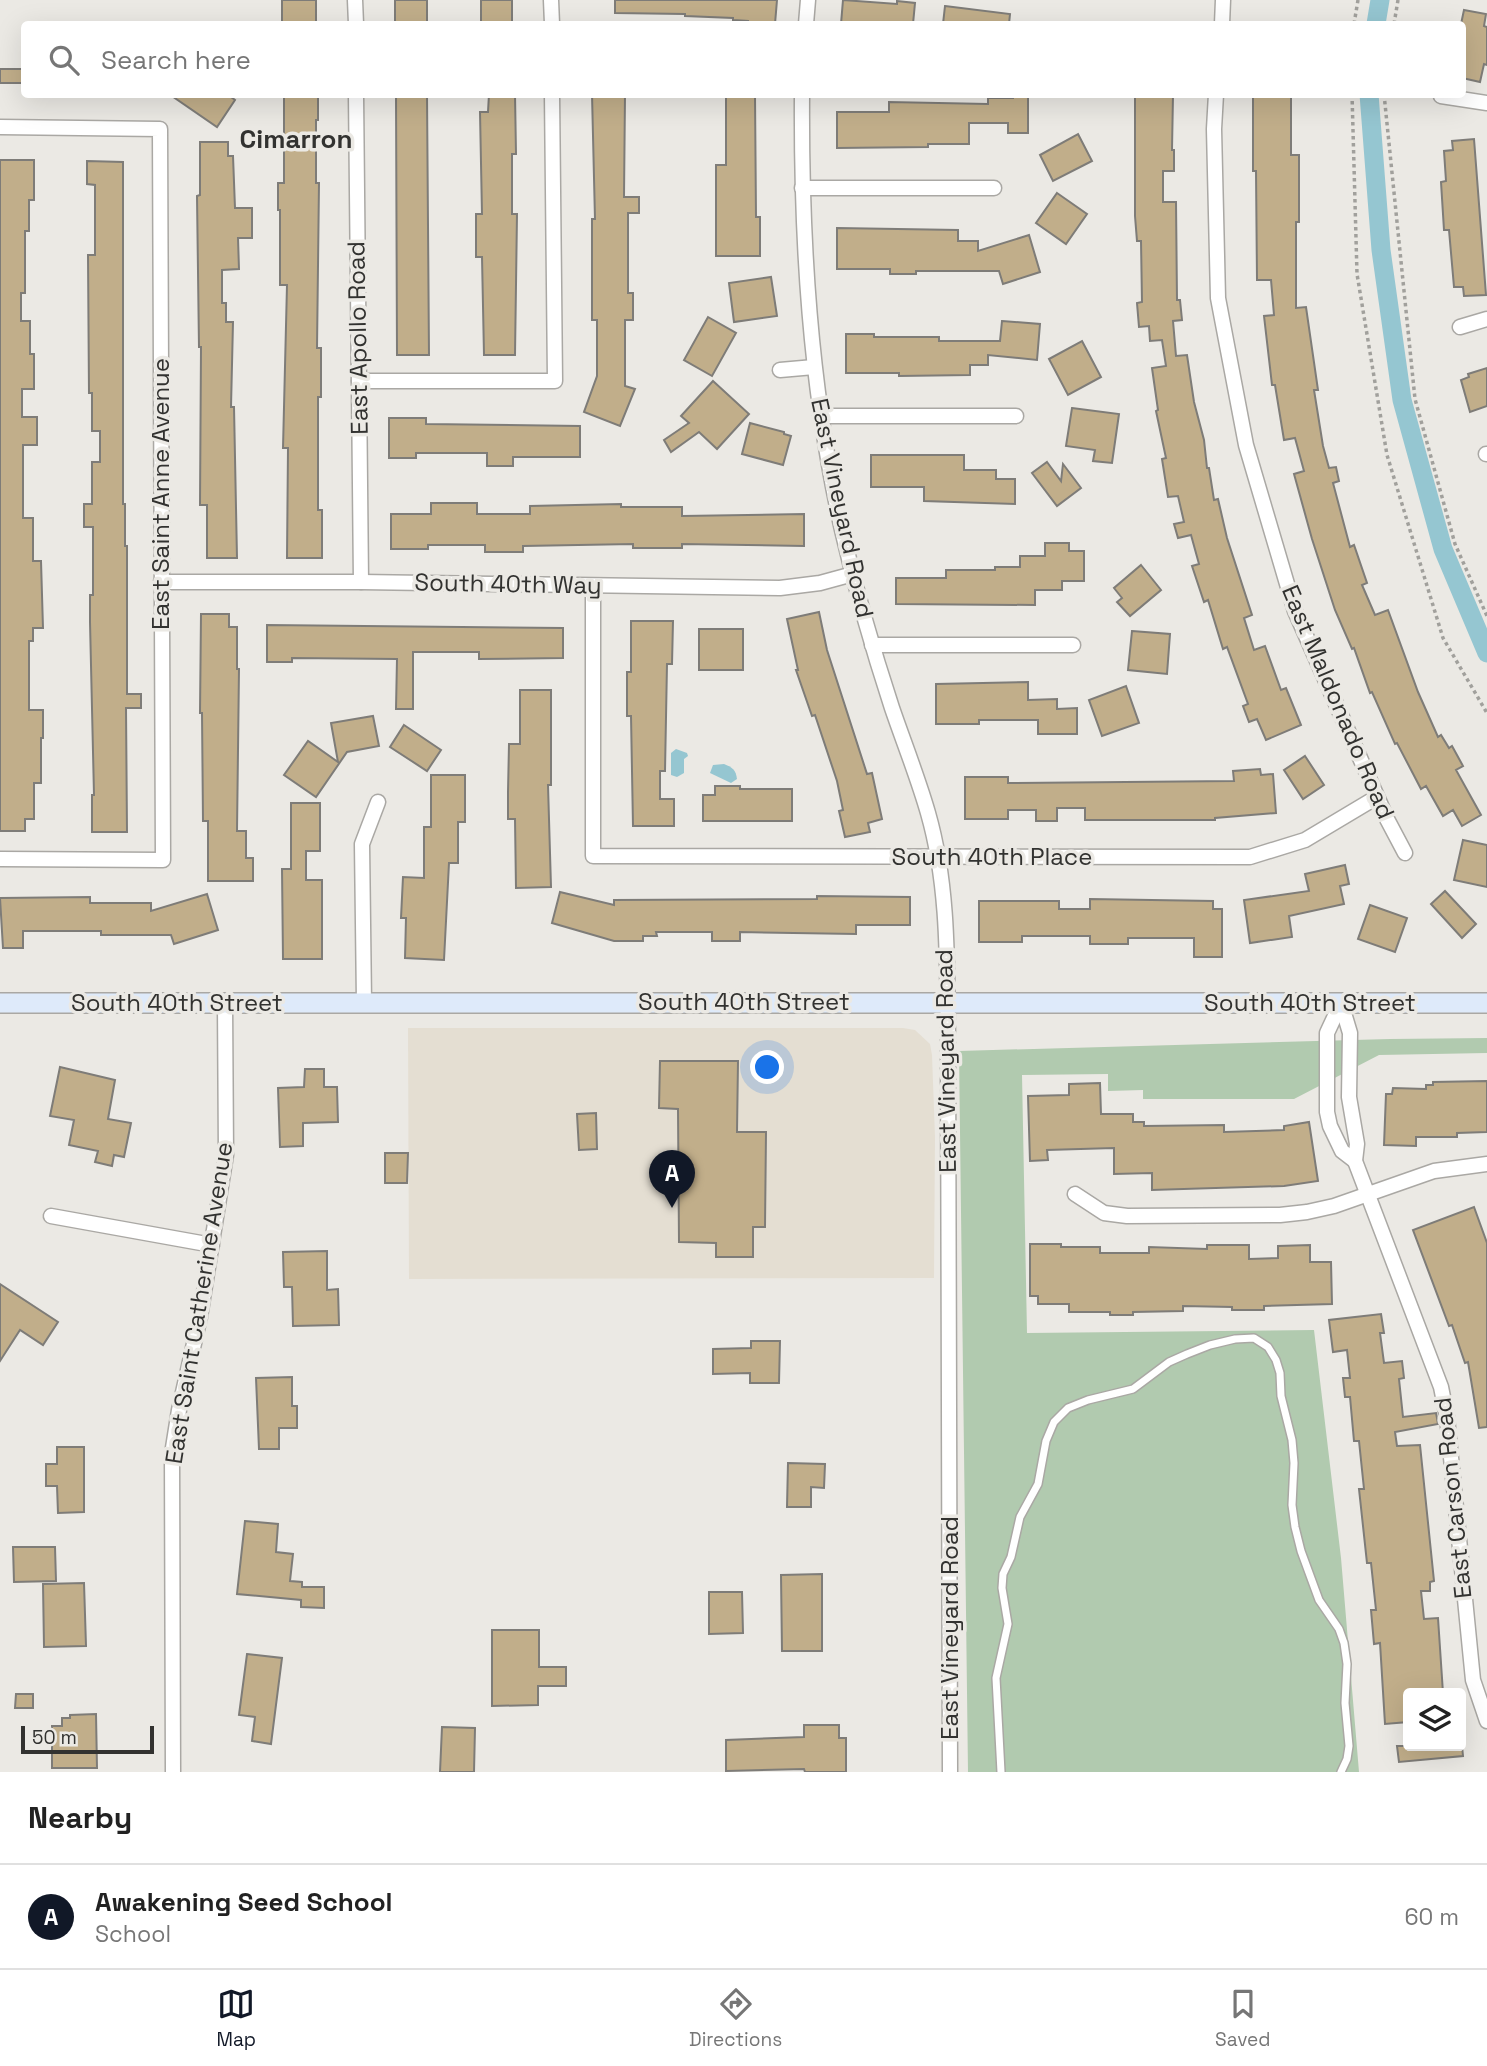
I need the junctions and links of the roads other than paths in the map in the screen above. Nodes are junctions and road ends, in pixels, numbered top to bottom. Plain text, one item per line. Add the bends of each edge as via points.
1 (355, 0) edge
2 (551, 0) edge
3 (808, 0) edge
4 (1223, 0) edge
5 (356, 21) edge
6 (552, 21) edge
7 (806, 21) edge
8 (1222, 21) edge
9 (356, 98) edge
10 (552, 98) edge
11 (802, 98) edge
12 (1216, 98) edge
13 (1454, 98) edge
14 (1487, 103) edge
15 (0, 127) edge
16 (802, 188) junction
17 (994, 188) dead end
18 (1487, 319) edge
19 (1460, 327) dead end
20 (814, 367) junction
21 (780, 370) dead end
22 (359, 381) junction
23 (820, 416) junction
24 (1016, 416) dead end
25 (853, 574) junction
26 (161, 582) junction
27 (361, 582) junction
28 (593, 586) junction
29 (872, 645) junction
30 (1073, 645) dead end
31 (1377, 797) junction
32 (378, 802) dead end
33 (1405, 853) dead end
34 (937, 858) junction
35 (0, 859) edge
36 (0, 1003) edge
37 (225, 1003) junction
38 (364, 1003) junction
39 (948, 1003) junction
40 (1340, 1003) junction
41 (1487, 1003) edge
42 (1349, 1097) junction
43 (1327, 1098) junction
44 (1355, 1161) junction
45 (1487, 1164) edge
46 (1367, 1193) junction
47 (1075, 1195) dead end
48 (51, 1216) dead end
49 (212, 1244) junction
50 (1487, 1721) edge
51 (173, 1772) edge
52 (950, 1772) edge
53 (1001, 1772) edge
54 (1341, 1772) edge

1 - 5 street
2 - 6 street
3 - 7 street
4 - 8 street
9 - 22 street, East Apollo Road
10 - 22 street via 555,381
11 - 16 street, East Vineyard Road
12 - 31 street, East Maldonado Road via 1218,298 1245,445 1294,611
13 - 14 street
15 - 26 street, East Saint Anne Avenue via 159,129
16 - 17 street
16 - 20 street, East Vineyard Road
18 - 19 street
20 - 21 street, East Vineyard Road
20 - 23 street, East Vineyard Road
22 - 27 street, East Apollo Road
23 - 24 street
23 - 25 street, East Vineyard Road
25 - 28 street, South 40th Way via 780,588
25 - 29 street, East Vineyard Road
26 - 27 street, South 40th Way
26 - 35 street, East Saint Anne Avenue via 163,860
27 - 28 street, South 40th Way
28 - 34 street, South 40th Place via 593,856
29 - 30 street
29 - 34 street, East Vineyard Road via 929,814
31 - 33 street, East Maldonado Road
31 - 34 street, South 40th Place via 1305,840 1250,857
32 - 38 street via 362,845
34 - 39 street, East Vineyard Road
36 - 37 main road, South 40th Street
37 - 38 main road, South 40th Street
37 - 49 street, East Saint Catherine Avenue via 226,1155
38 - 39 main road, South 40th Street
39 - 40 main road, South 40th Street
39 - 52 street, East Vineyard Road
40 - 41 main road, South 40th Street
40 - 42 street, East Carson Road via 1350,1033
40 - 43 street, East Carson Road via 1326,1033
42 - 43 street
42 - 44 street, East Carson Road via 1357,1144
43 - 44 street, East Carson Road via 1330,1126 1342,1151
44 - 46 street, East Carson Road
45 - 46 street via 1434,1171
46 - 47 street via 1334,1206 1280,1215 1141,1216 1104,1213
46 - 50 street, East Carson Road via 1441,1387 1473,1680
48 - 49 street
49 - 51 street, East Saint Catherine Avenue via 172,1454
53 - 54 lane via 996,1678 1008,1624 1003,1574 1020,1517 1038,1484 1054,1422 1068,1408 1133,1389 1187,1353 1254,1338 1268,1347 1280,1373 1292,1440 1294,1527 1301,1551 1320,1600 1344,1643 1349,1746

